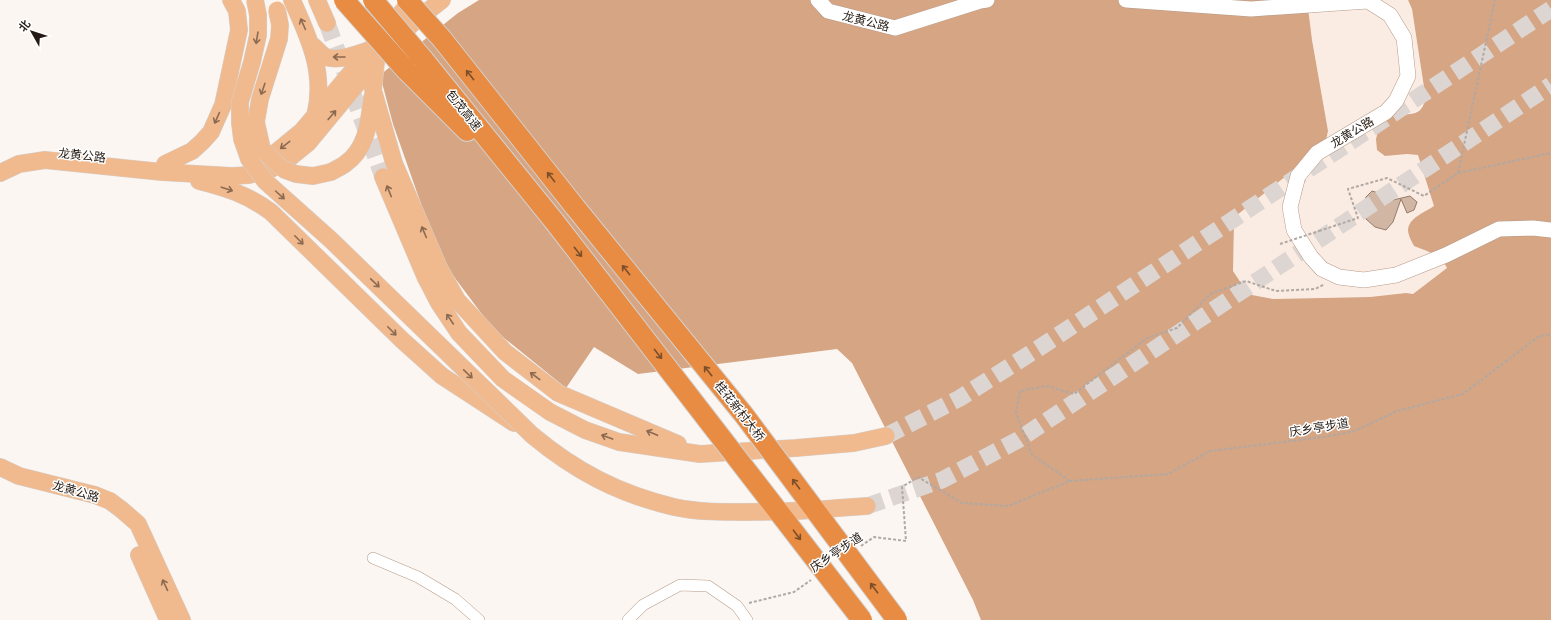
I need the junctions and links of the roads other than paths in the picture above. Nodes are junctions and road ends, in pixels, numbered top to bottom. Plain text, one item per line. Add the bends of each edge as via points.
1 (231, 0) edge
2 (255, 0) edge
3 (292, 0) edge
4 (317, 0) edge
5 (344, 0) edge
6 (373, 0) edge
7 (407, 0) edge
8 (412, 0) edge
9 (818, 0) edge
10 (987, 0) edge
11 (1126, 0) edge
12 (438, 3) edge
13 (275, 5) edge
14 (327, 23) tunnel mouth
15 (312, 45) junction
16 (372, 56) junction
17 (373, 90) junction
18 (316, 113) junction
19 (308, 144) junction
20 (0, 162) edge
21 (164, 168) junction
22 (0, 172) edge
23 (516, 174) junction
24 (383, 177) tunnel mouth
25 (1551, 230) edge
26 (532, 435) junction
27 (886, 436) tunnel mouth
28 (700, 454) junction
29 (0, 467) edge
30 (0, 477) edge
31 (867, 506) tunnel mouth
32 (373, 558) dead end
33 (168, 620) edge
34 (182, 620) edge
35 (479, 620) edge
36 (628, 620) edge
37 (747, 620) edge
38 (862, 620) edge
39 (897, 620) edge

1 -> 21 main road via 237,11 239,30 223,105 211,132 202,142
2 -> 26 main road, bridge via 258,35 240,102 242,139 249,159 265,181 331,240
15 -> 3 main road
4 - 14 main road
5 - 23 highway, bridge via 406,70 458,123
6 - 23 highway, 包茂高速, bridge
39 -> 7 highway, 桂花新村大桥, bridge via 744,415 442,39
8 - 16 main road
9 - 10 main road, 龙黄公路 via 828,11 895,28
11 - 25 main road, 龙黄公路 via 1251,9 1368,1 1390,16 1404,38 1408,76 1396,101 1386,112 1317,153 1298,176 1290,207 1294,230 1311,257 1322,268 1338,277 1364,280 1396,275 1446,255 1499,229
12 - 16 main road
13 -> 17 main road, bridge via 280,25 279,39 260,99 256,122 262,149 277,164 296,174 312,176 331,172 346,164 362,146 369,124
16 -> 15 main road via 326,57
15 - 18 main road via 318,67
16 - 17 main road
16 - 18 main road
19 -> 16 main road
28 -> 17 main road via 558,393 506,352 483,330 457,300 439,268 394,163
18 - 19 main road
18 -> 21 main road via 288,144 260,160 245,164
19 - 21 main road via 281,165 249,175 232,176
20 - 21 main road, 龙黄公路 via 28,153 49,152
21 - 22 main road, 龙黄公路 via 45,160 19,164
21 -> 26 main road, bridge via 229,189 257,202 271,212 442,376
23 -> 38 highway, 包茂高速, bridge
28 -> 24 main road via 619,442 585,430 550,412 503,379 459,333 439,303 414,254
26 - 31 main road, bridge via 559,456 602,482 674,507 710,512 794,512
27 - 28 main road, bridge via 854,443
34 -> 29 main road, 龙黄公路 via 138,524 122,510 110,501 95,495 19,476
30 - 33 main road, 龙黄公路 via 91,504 115,517 127,529
32 - 35 street via 437,588 455,599
36 - 37 street via 644,605 680,585 708,586 737,606

